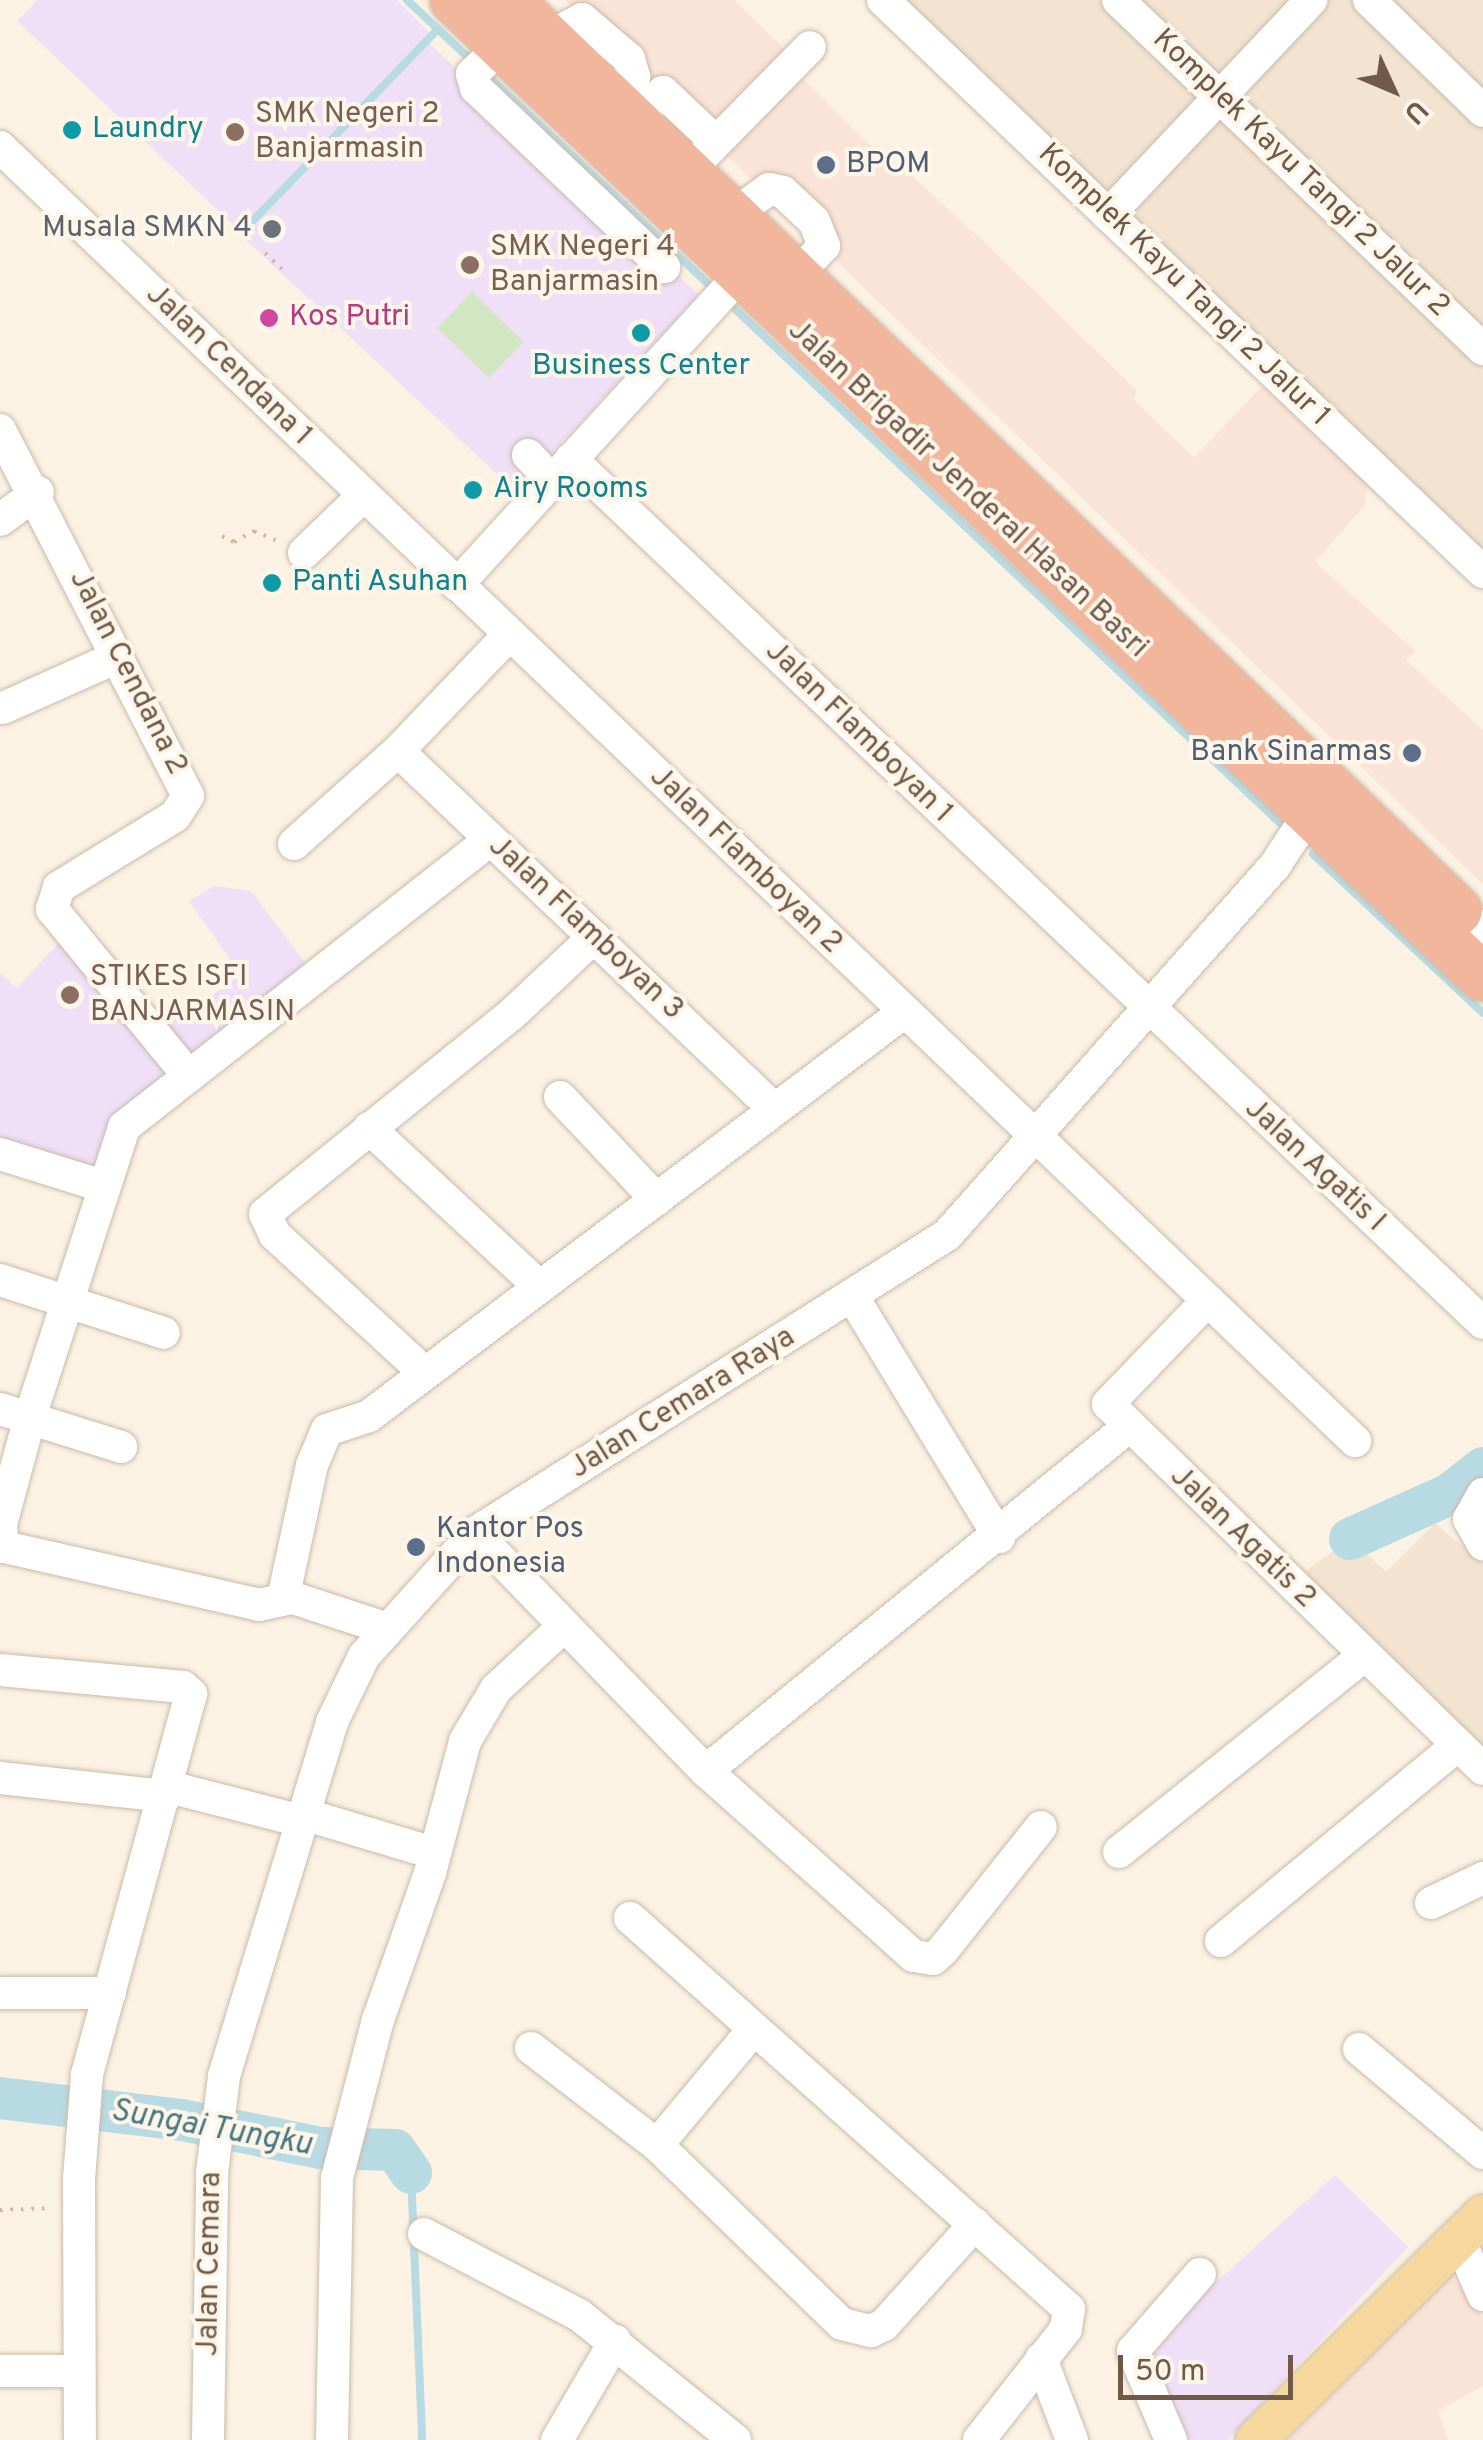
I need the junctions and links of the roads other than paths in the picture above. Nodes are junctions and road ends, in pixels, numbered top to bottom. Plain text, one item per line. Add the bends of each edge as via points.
1 (454, 0) edge
2 (883, 0) edge
3 (1118, 0) edge
4 (1311, 0) edge
5 (1369, 0) edge
6 (517, 36) edge
7 (810, 46) dead end
8 (1221, 98) junction
9 (1483, 111) edge
10 (584, 134) junction
11 (0, 147) edge
12 (702, 157) junction
13 (616, 193) junction
14 (1108, 215) junction
15 (664, 267) dead end
16 (740, 275) junction
17 (1483, 348) edge
18 (875, 378) junction
19 (0, 430) edge
20 (528, 456) dead end
21 (562, 470) junction
22 (38, 492) junction
23 (363, 496) junction
24 (0, 520) edge
25 (304, 553) road end
26 (1483, 572) edge
27 (457, 585) junction
28 (509, 635) junction
29 (114, 658) junction
30 (4, 708) dead end
31 (398, 751) junction
32 (1318, 800) junction
33 (490, 840) junction
34 (294, 844) dead end
35 (594, 938) junction
36 (1482, 942) edge
37 (1145, 1008) junction
38 (903, 1012) junction
39 (188, 1075) junction
40 (560, 1097) dead end
41 (772, 1107) junction
42 (369, 1128) junction
43 (1032, 1139) junction
44 (0, 1154) edge
45 (103, 1186) junction
46 (657, 1200) junction
47 (0, 1280) edge
48 (540, 1287) junction
49 (854, 1299) junction
50 (64, 1300) junction
51 (1207, 1301) junction
52 (1483, 1324) edge
53 (164, 1333) dead end
54 (424, 1372) junction
55 (15, 1413) edge
56 (1127, 1428) junction
57 (1356, 1441) dead end
58 (121, 1447) dead end
59 (1483, 1494) edge
60 (475, 1533) junction
61 (1000, 1537) junction
62 (1478, 1540) edge
63 (1, 1546) edge
64 (283, 1599) junction
65 (564, 1626) junction
66 (385, 1628) junction
67 (1364, 1656) junction
68 (0, 1670) edge
69 (1458, 1745) junction
70 (1483, 1768) edge
71 (706, 1771) junction
72 (0, 1778) edge
73 (167, 1791) junction
74 (302, 1817) junction
75 (1041, 1827) dead end
76 (1119, 1852) dead end
77 (434, 1853) junction
78 (1483, 1878) edge
79 (1431, 1902) dead end
80 (630, 1918) dead end
81 (1221, 1941) dead end
82 (0, 1993) edge
83 (110, 1993) junction
84 (754, 2028) junction
85 (531, 2048) dead end
86 (1359, 2049) dead end
87 (222, 2090) joint
88 (657, 2146) junction
89 (1483, 2153) edge
90 (975, 2224) junction
91 (1471, 2227) edge
92 (424, 2234) dead end
93 (1200, 2274) dead end
94 (1483, 2295) edge
95 (614, 2341) junction
96 (1041, 2360) junction
97 (0, 2371) edge
98 (76, 2371) junction
99 (80, 2440) edge
100 (208, 2440) edge
101 (332, 2440) edge
102 (558, 2440) edge
103 (735, 2440) edge
104 (978, 2440) edge
105 (1072, 2440) edge
106 (1171, 2440) edge
107 (1256, 2440) edge

1 - 6 highway, Jalan Brigadir Jenderal Hasan Basri
2 - 14 street, Komplek Kayu Tangi 2 Jalur 1
3 - 8 street, Komplek Kayu Tangi 2 Jalur 2
4 - 8 street
5 - 9 street
6 - 10 highway, Jalan Brigadir Jenderal Hasan Basri
6 - 10 street via 476,88
7 - 12 street
8 - 14 street
8 - 17 street, Komplek Kayu Tangi 2 Jalur 2
10 - 12 highway, Jalan Brigadir Jenderal Hasan Basri
10 - 13 highway, Jalan Brigadir Jenderal Hasan Basri
11 - 23 street, Jalan Cendana 1
12 - 18 highway, Jalan Brigadir Jenderal Hasan Basri via 732,216 795,276
13 - 15 street
13 - 16 highway, Jalan Brigadir Jenderal Hasan Basri
14 - 26 street, Komplek Kayu Tangi 2 Jalur 1
16 - 18 highway, Jalan Brigadir Jenderal Hasan Basri
16 - 21 street
18 - 32 highway, Jalan Brigadir Jenderal Hasan Basri
19 - 22 street, Jalan Cendana 2
20 - 21 street, Jalan Flamboyan 1
21 - 27 street
21 - 37 street, Jalan Flamboyan 1
22 - 24 street
22 - 29 street, Jalan Cendana 2
23 - 25 street
23 - 27 street, Jalan Cendana 1
27 - 28 street, Jalan Flamboyan 2
28 - 31 street
28 - 38 street, Jalan Flamboyan 2
29 - 30 street
29 - 39 street, Jalan Cendana 2 via 188,796 175,816 59,888 51,902
31 - 33 street, Jalan Flamboyan 3
31 - 34 street
32 - 36 highway, Jalan Brigadir Jenderal Hasan Basri
32 - 37 street, Jalan Cemara Raya via 1274,867
33 - 35 street, Jalan Flamboyan 3
33 - 39 street
35 - 41 street, Jalan Flamboyan 3
35 - 42 street via 512,1015
37 - 43 street, Jalan Cemara Raya
37 - 52 street, Jalan Agatis I
38 - 41 street
38 - 43 street, Jalan Flamboyan 2
39 - 45 street via 124,1127
40 - 46 street
41 - 46 street
42 - 48 street
42 - 54 street via 270,1206 264,1221
43 - 49 street, Jalan Cemara Raya via 947,1235
43 - 51 street, Jalan Flamboyan 2
44 - 45 street
45 - 50 street
46 - 48 street
47 - 50 street
48 - 54 street
49 - 60 street, Jalan Cemara Raya
49 - 61 street
50 - 53 street
50 - 55 street
51 - 56 street via 1109,1397
51 - 57 street, Jalan Flamboyan 2
54 - 64 street via 369,1416 326,1430 312,1464
55 - 58 street
55 - 63 street
56 - 61 street
56 - 67 street, Jalan Agatis 2
59 - 62 street via 1470,1511
60 - 65 street
60 - 66 street, Jalan Cemara Raya
61 - 71 street
63 - 64 street via 259,1606
64 - 66 street via 326,1605
65 - 71 street
65 - 77 street via 496,1689 478,1717 452,1778
66 - 74 street, Jalan Cemara Raya via 349,1682
67 - 69 street, Jalan Agatis 2
67 - 76 street
68 - 73 street via 184,1687 191,1694
69 - 70 street, Jalan Agatis 2
69 - 81 street
71 - 75 street via 923,1960 944,1950
72 - 73 street
73 - 74 street
73 - 83 street
74 - 77 street
74 - 87 street, Jalan Cemara Raya
77 - 101 street via 378,2020 337,2178
78 - 79 street
80 - 84 street
82 - 83 street
83 - 98 street via 86,2075
84 - 88 street
84 - 90 street
85 - 88 street
86 - 89 street
87 - 100 street, Jalan Cemara via 212,2166
88 - 90 street via 852,2328 884,2325
90 - 96 street via 1070,2309 1071,2321
91 - 94 street
91 - 107 main road
92 - 95 street via 580,2316
93 - 106 street via 1134,2350
95 - 102 street
95 - 103 street
96 - 104 street
96 - 105 street
97 - 98 street
98 - 99 street

